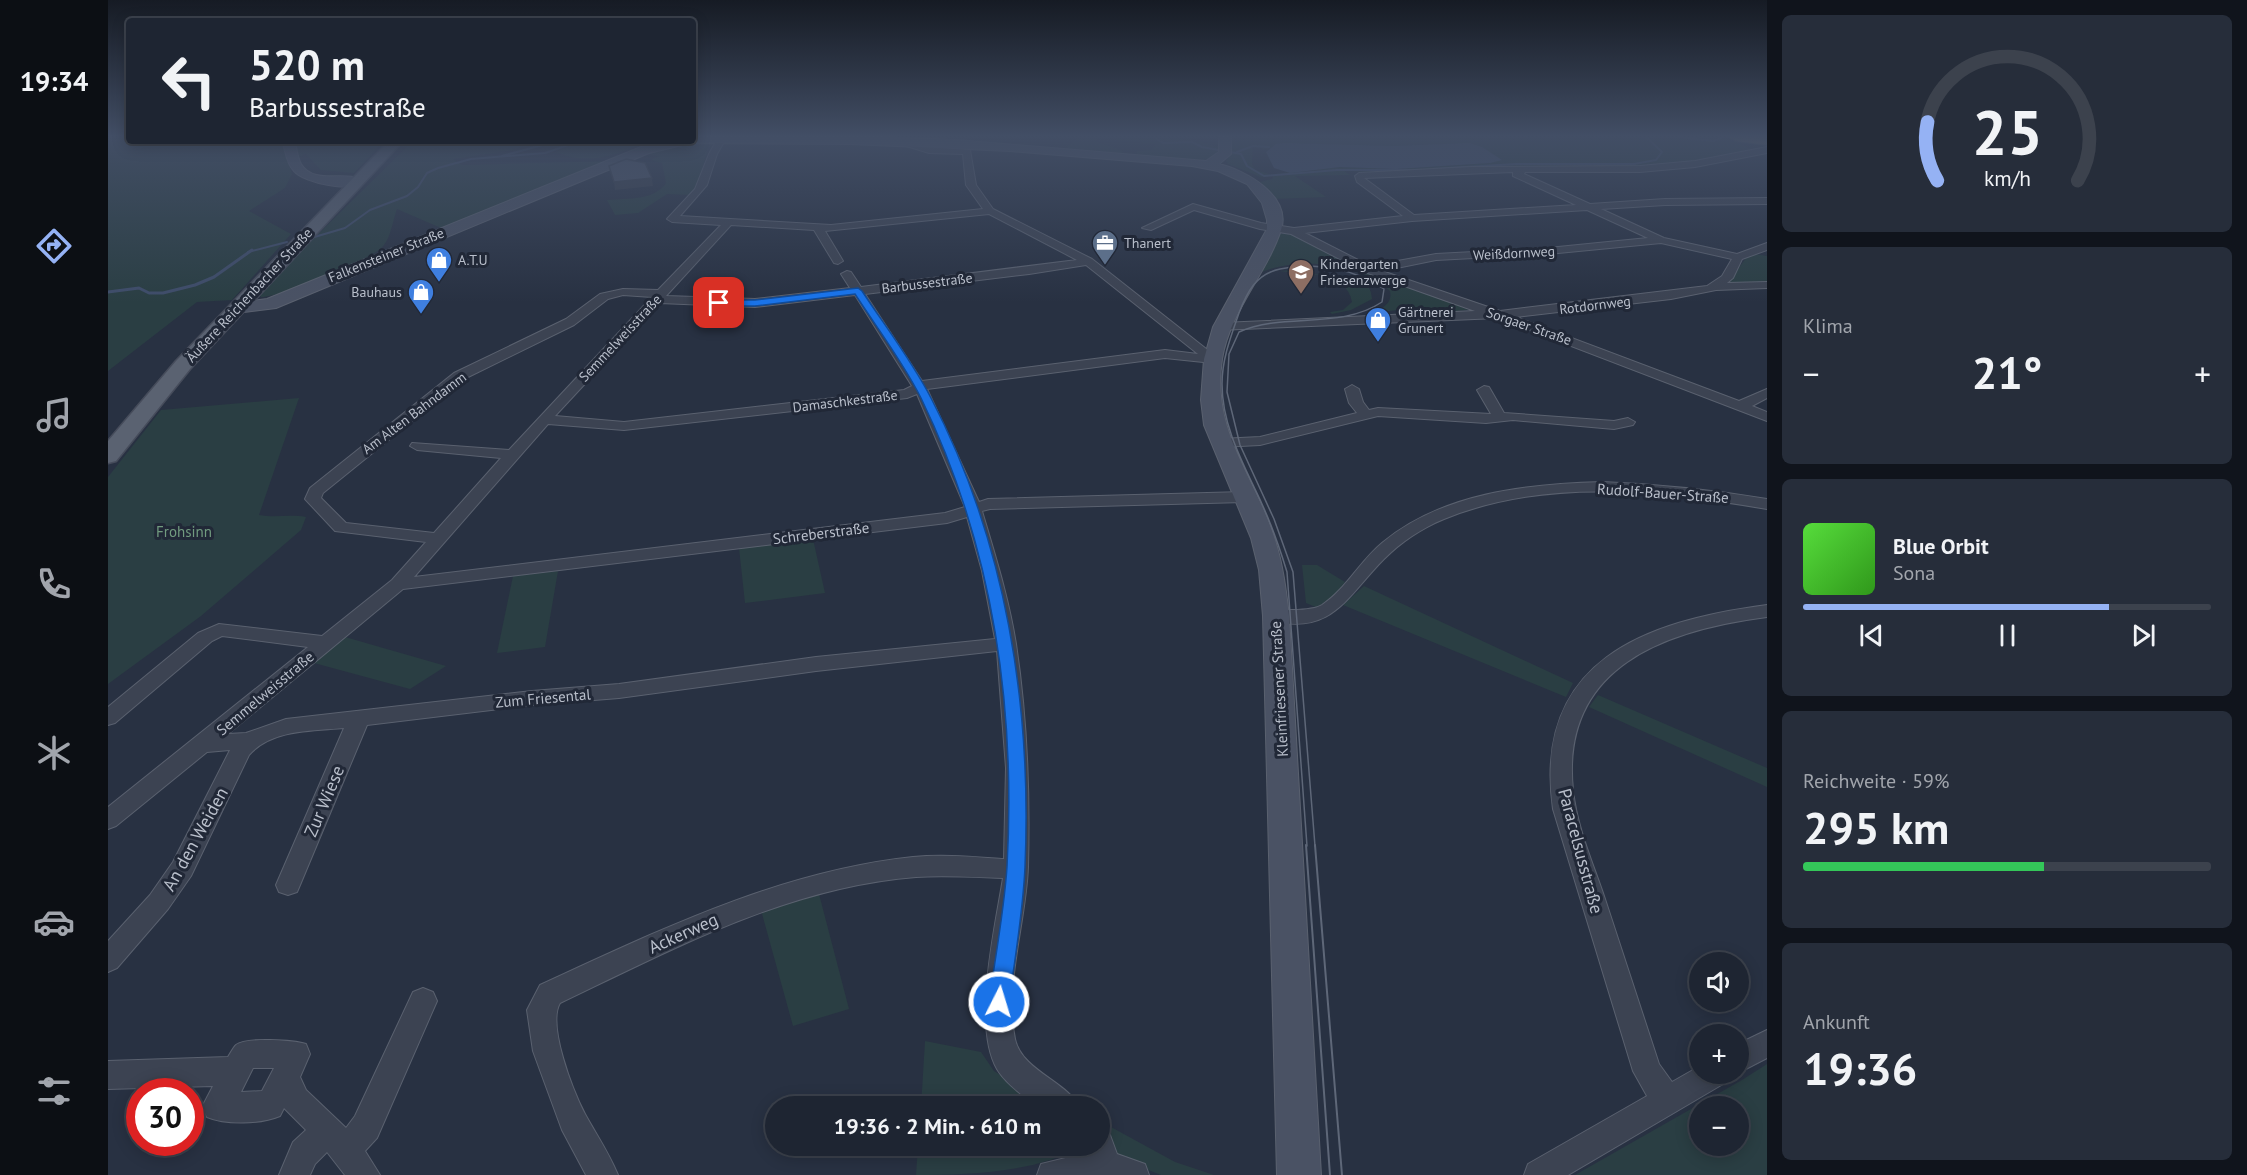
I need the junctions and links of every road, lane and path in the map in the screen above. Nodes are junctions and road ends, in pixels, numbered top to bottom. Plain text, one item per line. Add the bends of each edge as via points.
1 (348, 192) edge
2 (542, 192) edge
3 (697, 192) edge
4 (977, 192) edge
5 (1261, 192) edge
6 (1376, 192) edge
7 (1555, 192) edge
8 (1767, 201) edge
9 (1589, 207) junction
10 (990, 211) junction
11 (1412, 218) junction
12 (728, 223) junction
13 (821, 228) junction
14 (1147, 228) dead end
15 (1274, 229) junction
16 (1294, 231) junction
17 (1661, 240) junction
18 (1765, 248) edge
19 (1738, 257) junction
20 (838, 261) dead end
21 (1088, 261) junction
22 (1369, 270) junction
23 (847, 274) dead end
24 (1767, 285) edge
25 (1716, 287) junction
26 (858, 291) junction
27 (287, 296) junction
28 (659, 297) junction
29 (238, 305) junction
30 (264, 306) junction
31 (1497, 315) junction
32 (1220, 332) junction
33 (212, 334) junction
34 (1184, 335) junction
35 (1213, 358) junction
36 (919, 389) junction
37 (1352, 389) dead end
38 (1484, 390) dead end
39 (1767, 393) edge
40 (1741, 406) junction
41 (1365, 414) junction
42 (1499, 417) junction
43 (1767, 417) edge
44 (545, 419) junction
45 (1628, 422) dead end
46 (1220, 443) junction
47 (417, 446) dead end
48 (514, 455) junction
49 (108, 456) edge
50 (1244, 497) junction
51 (1767, 504) edge
52 (973, 510) junction
53 (440, 538) junction
54 (398, 584) junction
55 (1767, 611) edge
56 (1276, 616) junction
57 (326, 643) junction
58 (1006, 644) junction
59 (108, 718) edge
60 (359, 718) junction
61 (250, 740) junction
62 (204, 744) junction
63 (108, 820) edge
64 (1016, 868) junction
65 (288, 885) dead end
66 (108, 960) edge
67 (423, 1001) dead end
68 (1767, 1043) edge
69 (1749, 1053) edge
70 (237, 1071) junction
71 (108, 1075) edge
72 (285, 1078) junction
73 (1696, 1084) edge
74 (1046, 1096) edge
75 (1668, 1101) junction
76 (337, 1140) junction
77 (1113, 1163) edge
78 (294, 1175) edge
79 (365, 1175) edge
80 (603, 1175) edge
81 (1052, 1175) edge
82 (1299, 1175) edge
83 (1539, 1175) edge

1 - 29 main road, Äußere Reichenbacher Straße
2 - 27 main road, Falkensteiner Straße
3 - 12 street via 672,219
4 - 10 street
5 - 15 main road via 1274,215
6 - 11 street
7 - 9 street
8 - 9 street via 1696,200
9 - 11 street
9 - 17 street
10 - 13 street
10 - 21 street
11 - 16 street
12 - 13 street
12 - 28 street, Semmelweisstraße
13 - 20 street
14 - 15 street via 1193,207
15 - 16 street
15 - 32 main road, Kleinfriesener Straße
16 - 22 street, Sorgaer Straße
17 - 19 street
17 - 22 street, Weißdornweg via 1548,252 1436,257
18 - 19 street
19 - 25 street via 1727,278
21 - 26 street, Barbussestraße
21 - 34 street
22 - 31 street, Sorgaer Straße
23 - 26 street
24 - 25 street, Rotdornweg
25 - 31 street, Rotdornweg via 1671,296
26 - 28 street, Barbussestraße via 745,303
26 - 36 street
27 - 29 main road, Falkensteiner Straße
27 - 30 main road, Falkensteiner Straße
28 - 44 street, Semmelweisstraße
28 - 53 street, Am Alten Bahndamm via 623,292 604,296 570,322 453,380 316,491 313,499 341,527
29 - 30 main road, Falkensteiner Straße
29 - 33 main road, Äußere Reichenbacher Straße
30 - 33 main road
31 - 32 street, Rotdornweg
31 - 40 street, Sorgaer Straße
32 - 34 street, Rotdornweg
32 - 35 main road, Kleinfriesener Straße
33 - 49 main road, Äußere Reichenbacher Straße
34 - 35 street
35 - 36 street, Damaschkestraße via 1165,354 929,383
35 - 46 main road, Kleinfriesener Straße via 1211,400
36 - 44 street, Damaschkestraße via 907,394 624,426
36 - 52 street via 951,452
37 - 41 street
38 - 42 street
39 - 40 street
40 - 43 street, Sorgaer Straße
41 - 42 street
41 - 46 street via 1260,441
42 - 45 street via 1614,425
44 - 48 street, Semmelweisstraße
46 - 50 main road, Kleinfriesener Straße
47 - 48 street
48 - 53 street, Semmelweisstraße
50 - 52 street, Schreberstraße via 1024,502 988,504
50 - 56 main road, Kleinfriesener Straße via 1263,538
51 - 56 street, Rudolf-Bauer-Straße via 1636,488 1560,489 1509,495 1438,515 1389,546 1329,608 1314,616
52 - 54 street, Schreberstraße via 938,519
52 - 58 street
53 - 54 street, Semmelweisstraße
54 - 57 street, Semmelweisstraße
55 - 75 street, Paracelsusstraße via 1688,624 1640,642 1602,670 1581,694 1564,736 1561,775 1575,844 1647,1071
56 - 82 main road, Kleinfriesener Straße
57 - 59 street, Semmelweisstraße via 219,630 205,637
57 - 62 street, Semmelweisstraße
58 - 60 street, Zum Friesental
58 - 64 street via 1017,768
60 - 61 street, Zum Friesental via 286,727
60 - 65 street, Zur Wiese
61 - 62 street, Zum Friesental
61 - 66 street, An den Weiden via 240,751 182,869
62 - 63 street
64 - 74 street via 1000,988 1001,1038 1008,1061
64 - 80 street, Ackerweg via 912,867 787,893 706,921 550,994 540,1010 547,1051 572,1120
67 - 76 street via 366,1127
68 - 69 street
70 - 71 street
70 - 72 street via 245,1054 296,1054
70 - 72 street via 218,1107 270,1106
72 - 76 street via 296,1100
73 - 75 street
75 - 83 street
76 - 78 street via 304,1153
76 - 79 street
77 - 81 street

